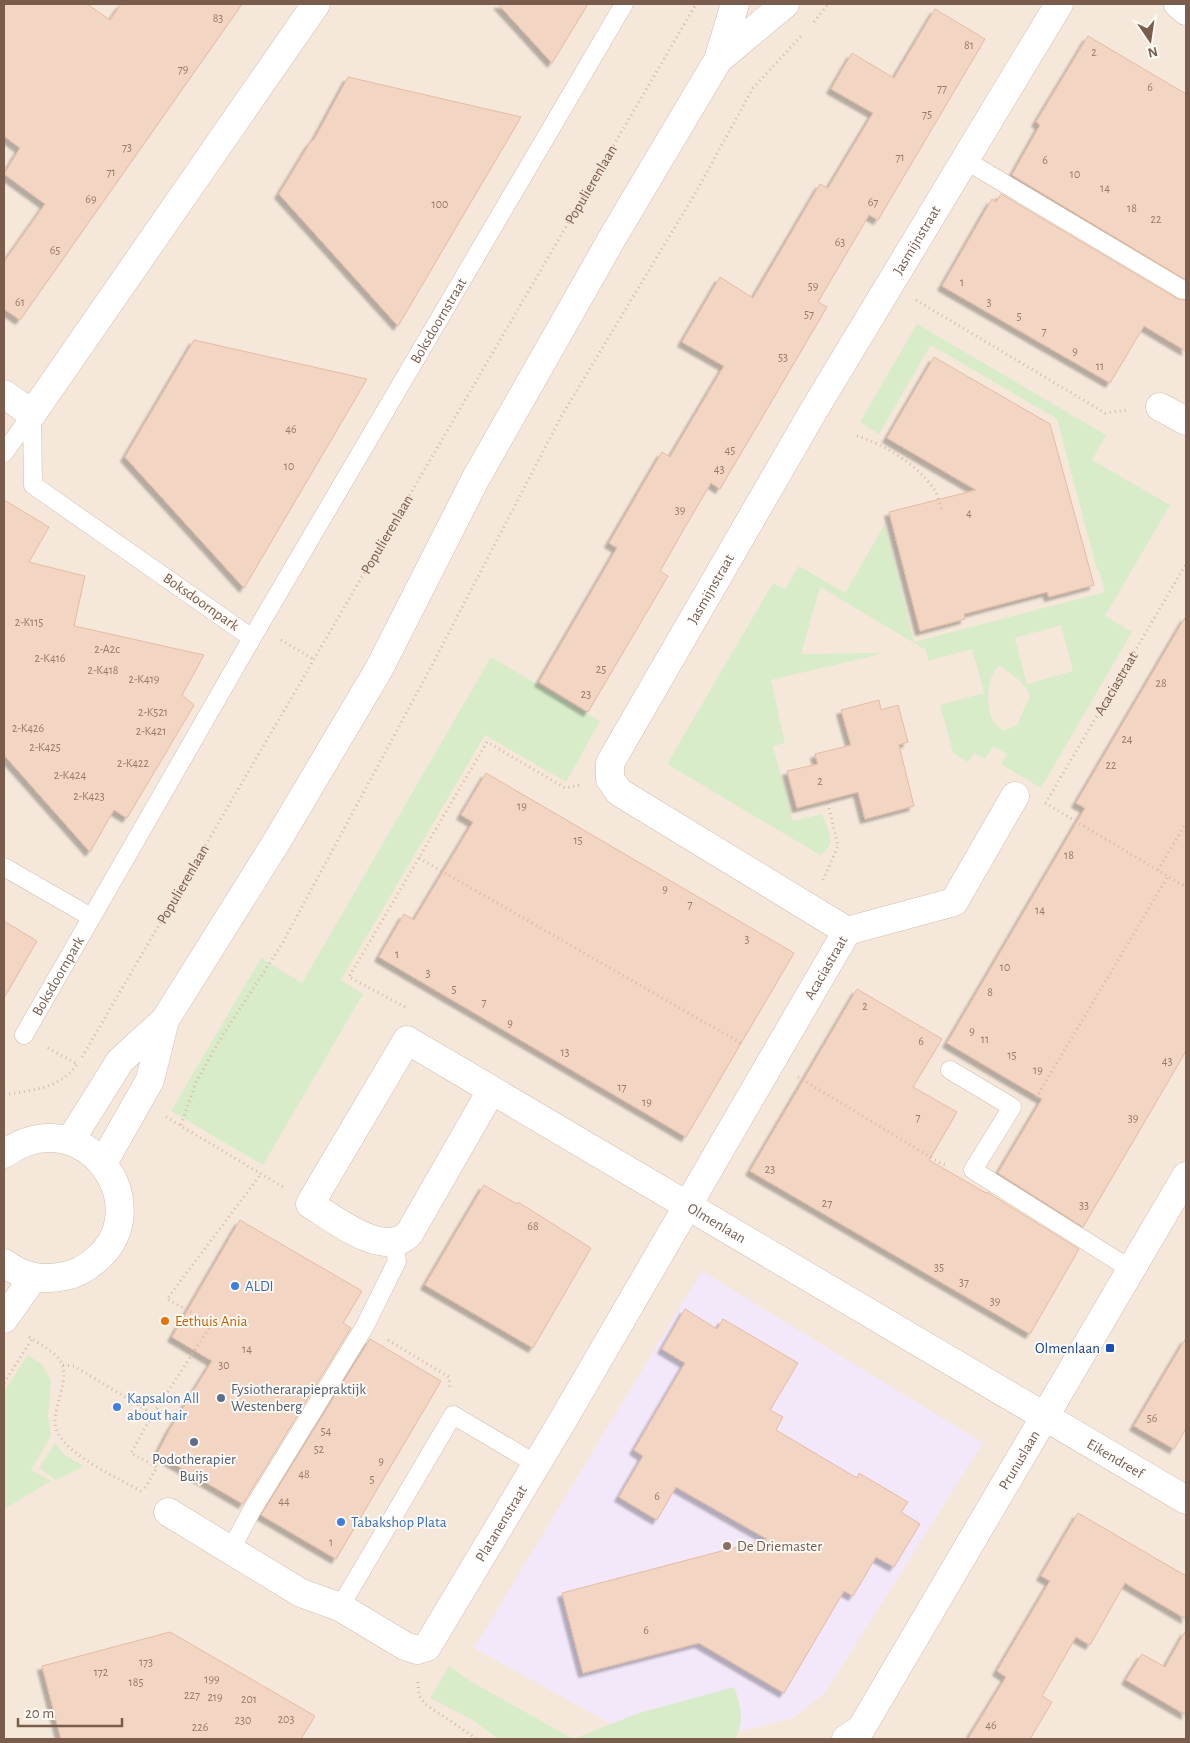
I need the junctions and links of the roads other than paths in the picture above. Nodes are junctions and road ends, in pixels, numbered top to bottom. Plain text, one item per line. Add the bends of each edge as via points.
1 (316, 4) edge
2 (624, 4) edge
3 (735, 4) edge
4 (786, 4) edge
5 (1059, 4) edge
6 (1178, 4) edge
7 (1186, 11) edge
8 (718, 60) junction
9 (964, 160) junction
10 (1183, 290) dead end
11 (4, 394) edge
12 (1160, 407) road end
13 (32, 414) junction
14 (1186, 422) edge
15 (4, 453) edge
16 (255, 633) junction
17 (1015, 796) road end
18 (4, 867) edge
19 (91, 917) junction
20 (847, 931) junction
21 (165, 1020) junction
22 (24, 1035) dead end
23 (950, 1070) dead end
24 (491, 1091) junction
25 (70, 1141) junction
26 (4, 1154) edge
27 (103, 1163) junction
28 (1186, 1176) edge
29 (687, 1206) junction
30 (394, 1243) junction
31 (4, 1263) edge
32 (1132, 1270) junction
33 (33, 1278) junction
34 (4, 1319) edge
35 (1046, 1416) junction
36 (536, 1464) junction
37 (1186, 1500) edge
38 (168, 1512) road end
39 (230, 1551) junction
40 (340, 1608) junction
41 (846, 1739) edge

1 - 13 street
2 - 16 lane, Boksdoornstraat
3 - 8 street
4 - 8 street
5 - 9 street, Jasmijnstraat
6 - 7 street
8 - 21 street via 476,478 379,669
9 - 10 lane
9 - 20 street, Jasmijnstraat via 814,410 610,763 610,779 619,792
11 - 13 street
12 - 14 street
13 - 15 lane
13 - 16 lane, Boksdoornpark via 33,485
16 - 19 lane, Boksdoornpark
17 - 20 street, Acaciastraat via 954,902
18 - 19 lane
19 - 22 lane, Boksdoornpark
20 - 29 street, Acaciastraat
21 - 25 street via 120,1062
21 - 27 street via 150,1080
23 - 32 lane via 1012,1107 973,1170
24 - 29 street, Olmenlaan
24 - 30 street via 409,1234
24 - 30 street, Olmenlaan via 407,1040 310,1204 374,1240
25 - 26 street via 34,1140 16,1145
25 - 27 street
27 - 33 street via 113,1180 118,1218 113,1237 103,1254 71,1275
28 - 32 street, Prunuslaan
29 - 35 street, Olmenlaan
29 - 36 street, Platanenstraat
30 - 39 lane via 397,1260 365,1326
31 - 33 street
32 - 35 street, Prunuslaan
33 - 34 street
35 - 37 street, Eikendreef
35 - 41 street, Prunuslaan via 861,1729
36 - 40 street, Platanenstraat via 431,1644 422,1649 405,1646
36 - 40 lane via 452,1415
38 - 39 street
39 - 40 street via 301,1593

